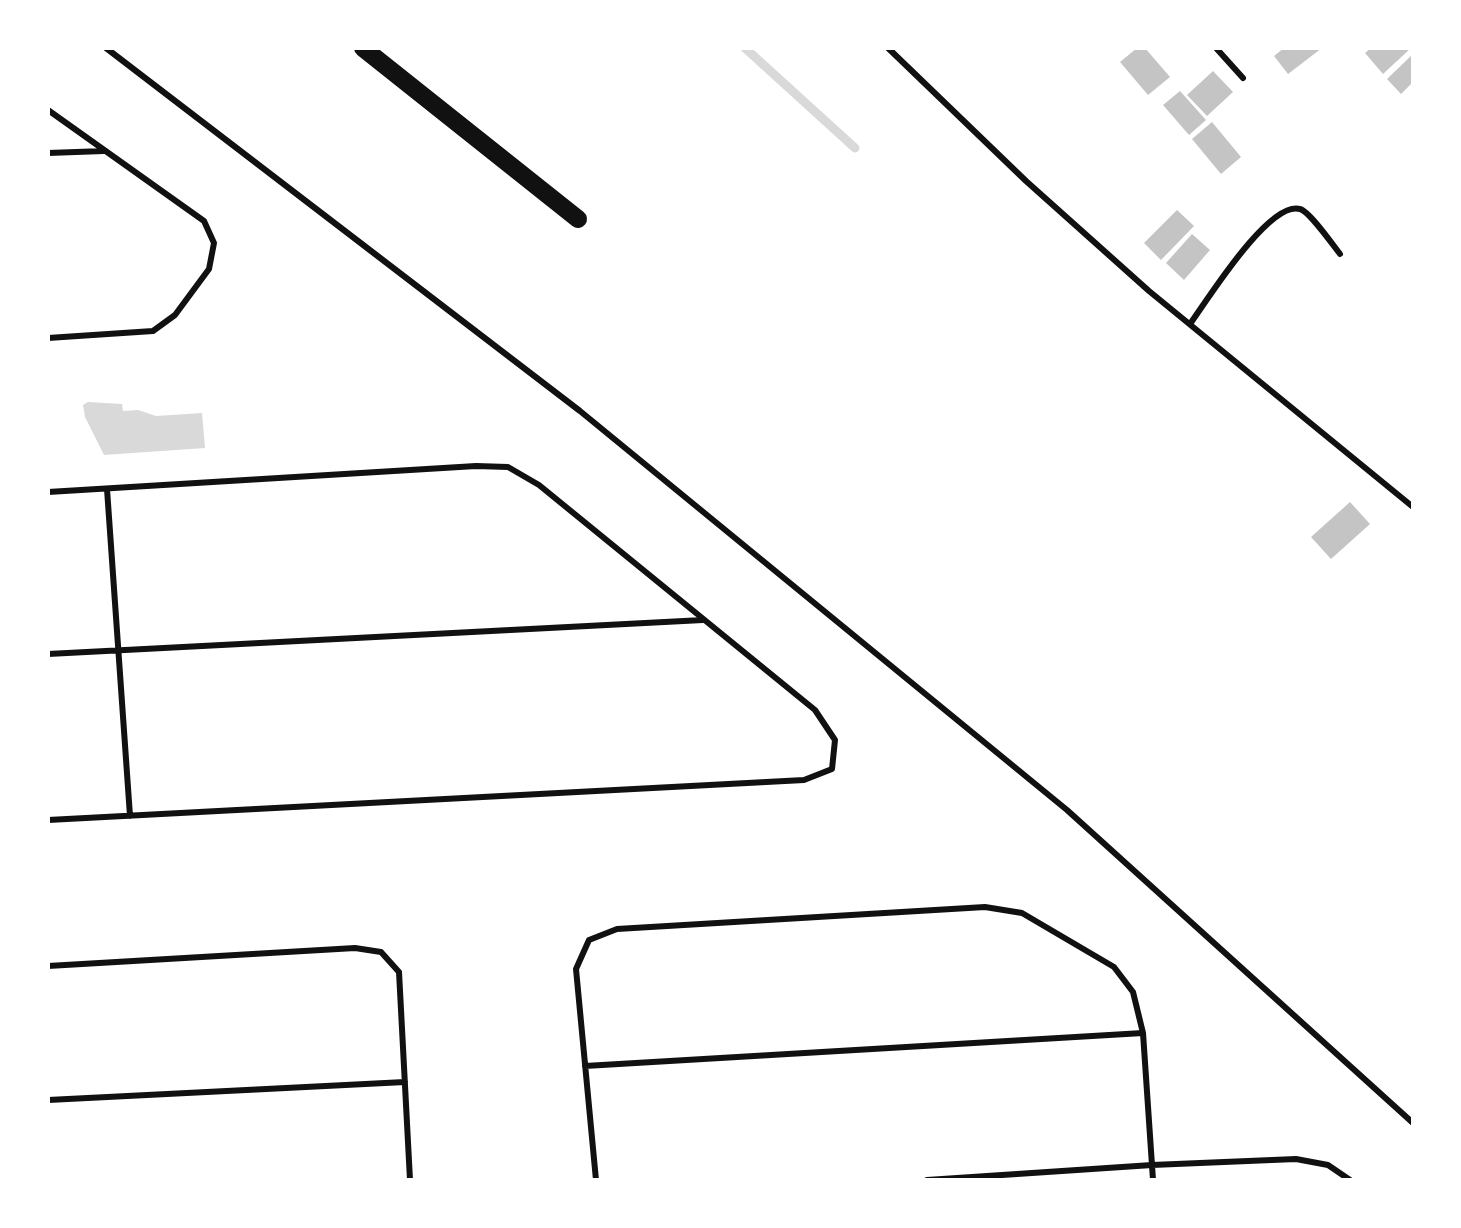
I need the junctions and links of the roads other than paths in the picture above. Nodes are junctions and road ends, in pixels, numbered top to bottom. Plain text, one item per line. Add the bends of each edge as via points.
1 (106, 48) edge
2 (363, 48) edge
3 (888, 48) edge
4 (1216, 48) edge
5 (1243, 78) dead end
6 (48, 110) edge
7 (105, 150) junction
8 (48, 153) edge
9 (578, 219) dead end
10 (1340, 254) dead end
11 (1190, 324) junction
12 (48, 338) edge
13 (107, 489) junction
14 (48, 492) edge
15 (1413, 507) edge
16 (703, 620) junction
17 (118, 651) junction
18 (48, 654) edge
19 (130, 816) junction
20 (48, 820) edge
21 (48, 966) edge
22 (1143, 1033) junction
23 (585, 1066) junction
24 (405, 1082) junction
25 (48, 1100) edge
26 (1413, 1123) edge
27 (1152, 1165) junction
28 (410, 1180) edge
29 (596, 1180) edge
30 (927, 1180) edge
31 (1153, 1180) edge
32 (1350, 1180) edge

1 - 26 street via 580,411 1049,795
2 - 9 highway
3 - 11 street via 1026,181
4 - 5 street
6 - 7 street
7 - 8 street
7 - 12 street via 204,221 214,243 209,269 175,315 153,332
10 - 11 street via 1309,215 1293,208 1257,234 1224,273
11 - 15 street
13 - 14 street
13 - 16 street via 508,467 539,485
13 - 17 street
16 - 17 street
16 - 19 street via 815,710 835,740 832,769 804,780
17 - 18 street
17 - 19 street
19 - 20 street
21 - 24 street via 355,948 381,952 399,972
22 - 23 street
22 - 23 street via 1133,992 1114,966 1022,913 986,907 617,929 590,940 576,969
22 - 27 street
23 - 29 street
24 - 25 street
24 - 28 street
27 - 30 street
27 - 31 street
27 - 32 street via 1296,1158 1328,1165

